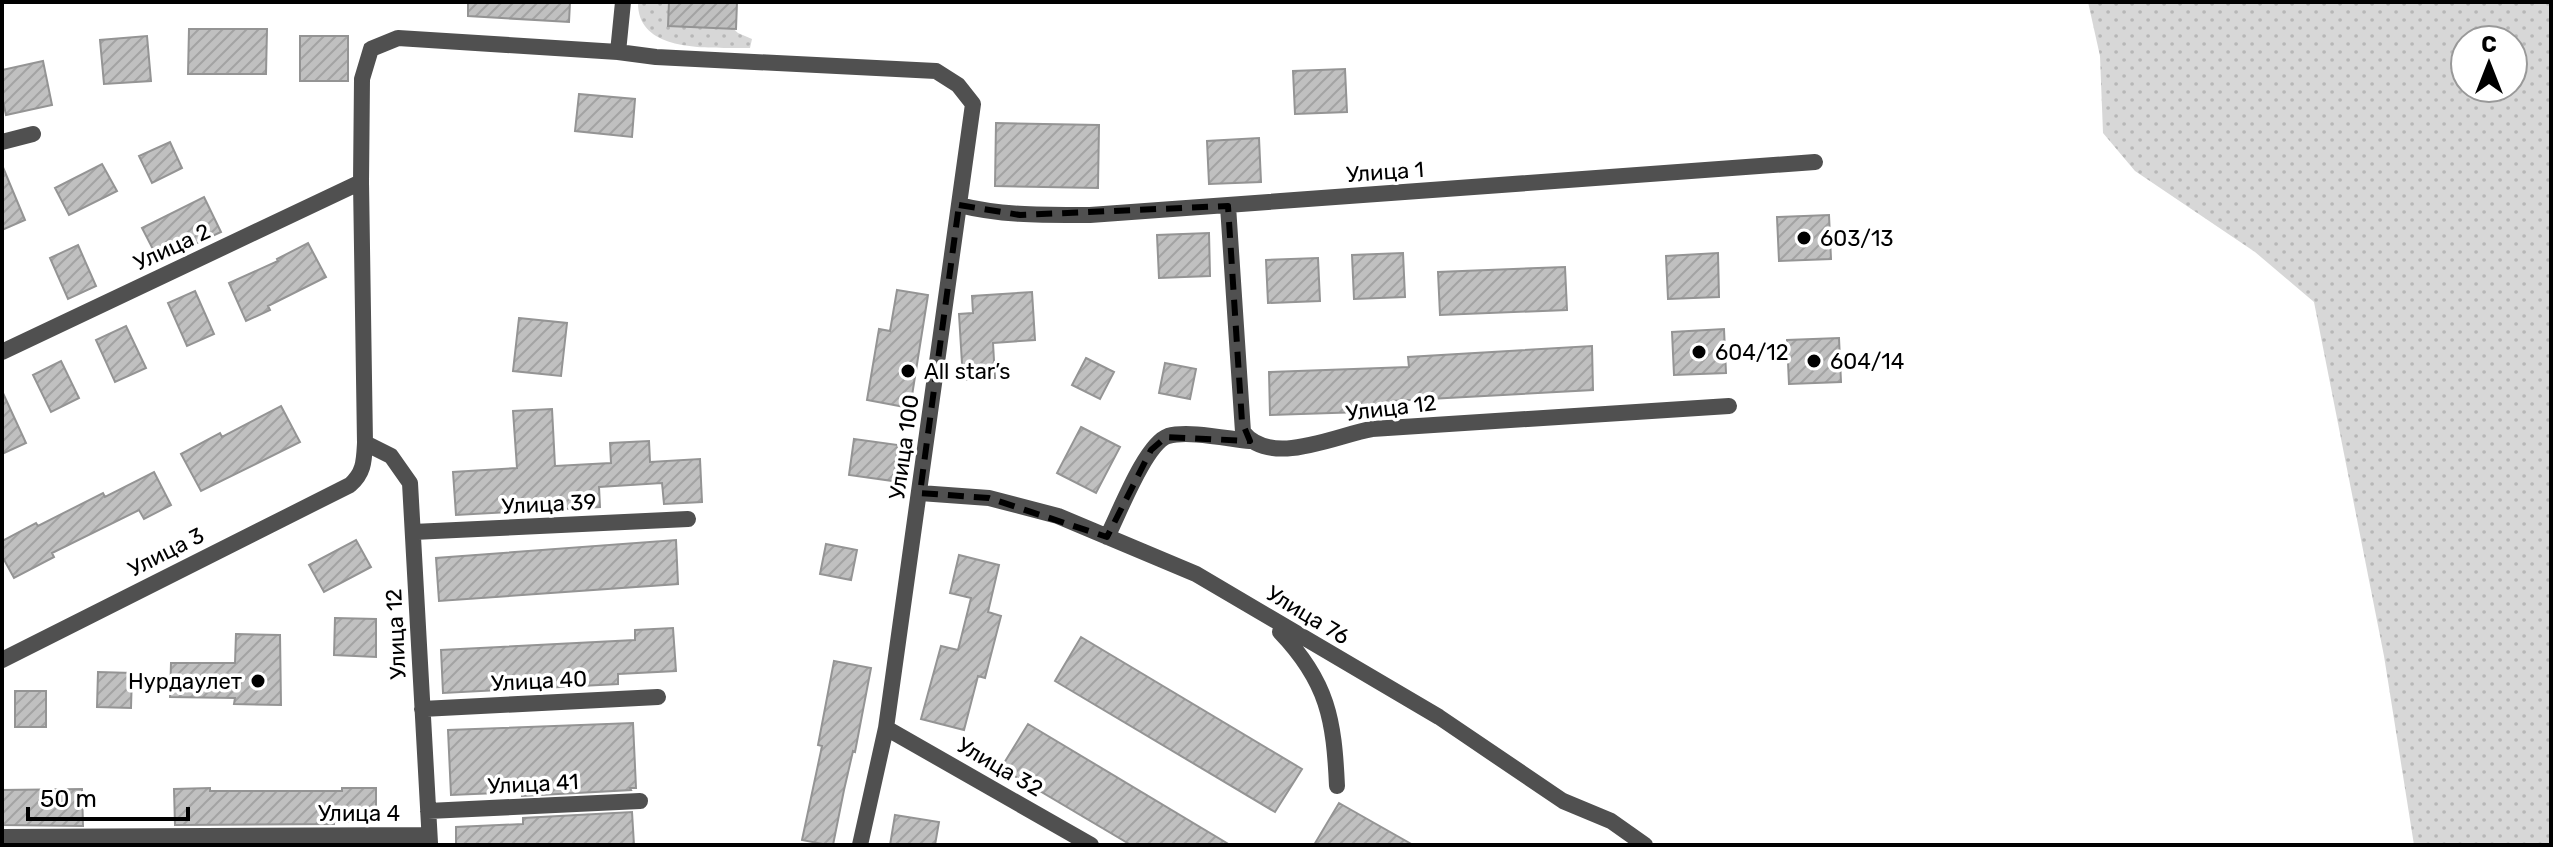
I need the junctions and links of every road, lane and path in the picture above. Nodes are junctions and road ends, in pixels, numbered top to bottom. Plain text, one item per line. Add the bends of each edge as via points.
1 (623, 2) edge
2 (618, 52) junction
3 (33, 134) dead end
4 (2, 142) edge
5 (1815, 162) dead end
6 (361, 182) junction
7 (959, 205) junction
8 (1228, 206) junction
9 (2, 352) edge
10 (1729, 406) dead end
11 (1250, 441) junction
12 (365, 443) junction
13 (920, 493) junction
14 (688, 519) dead end
15 (413, 532) junction
16 (1107, 537) junction
17 (1265, 616) junction
18 (2, 660) edge
19 (658, 697) dead end
20 (422, 709) junction
21 (886, 728) junction
22 (1337, 786) dead end
23 (640, 801) dead end
24 (428, 811) junction
25 (2, 837) edge
26 (430, 840) edge
27 (860, 845) edge
28 (1091, 845) edge
29 (1645, 845) edge

1 - 2 street
2 - 6 street via 398,38 371,49 362,79
2 - 7 street, Улица 100 via 936,71 958,85 973,104
3 - 4 street
5 - 8 street, Улица 1
6 - 9 street, Улица 2
6 - 12 street
7 - 8 street, Улица 1 via 1020,215
7 - 13 street, Улица 100
8 - 11 street via 1242,422
10 - 11 street, Улица 12 via 1372,429 1303,448
11 - 16 street, Улица 12 via 1166,437 1151,450
12 - 15 street, Улица 12 via 391,456 406,474
12 - 18 street, Улица 3 via 364,468 350,485
13 - 16 street, Улица 76 via 989,498 1058,516
13 - 21 street, Улица 100
14 - 15 street, Улица 39
15 - 20 street, Улица 12
16 - 17 street, Улица 76 via 1196,574
17 - 22 street via 1303,656 1329,707
17 - 29 street, Улица 76 via 1439,717 1563,801 1611,821
19 - 20 street, Улица 40
20 - 24 street, Улица 12
21 - 27 street, Улица 100
21 - 28 street, Улица 32
23 - 24 street, Улица 41
24 - 26 street, Улица 12
25 - 26 street, Улица 4

